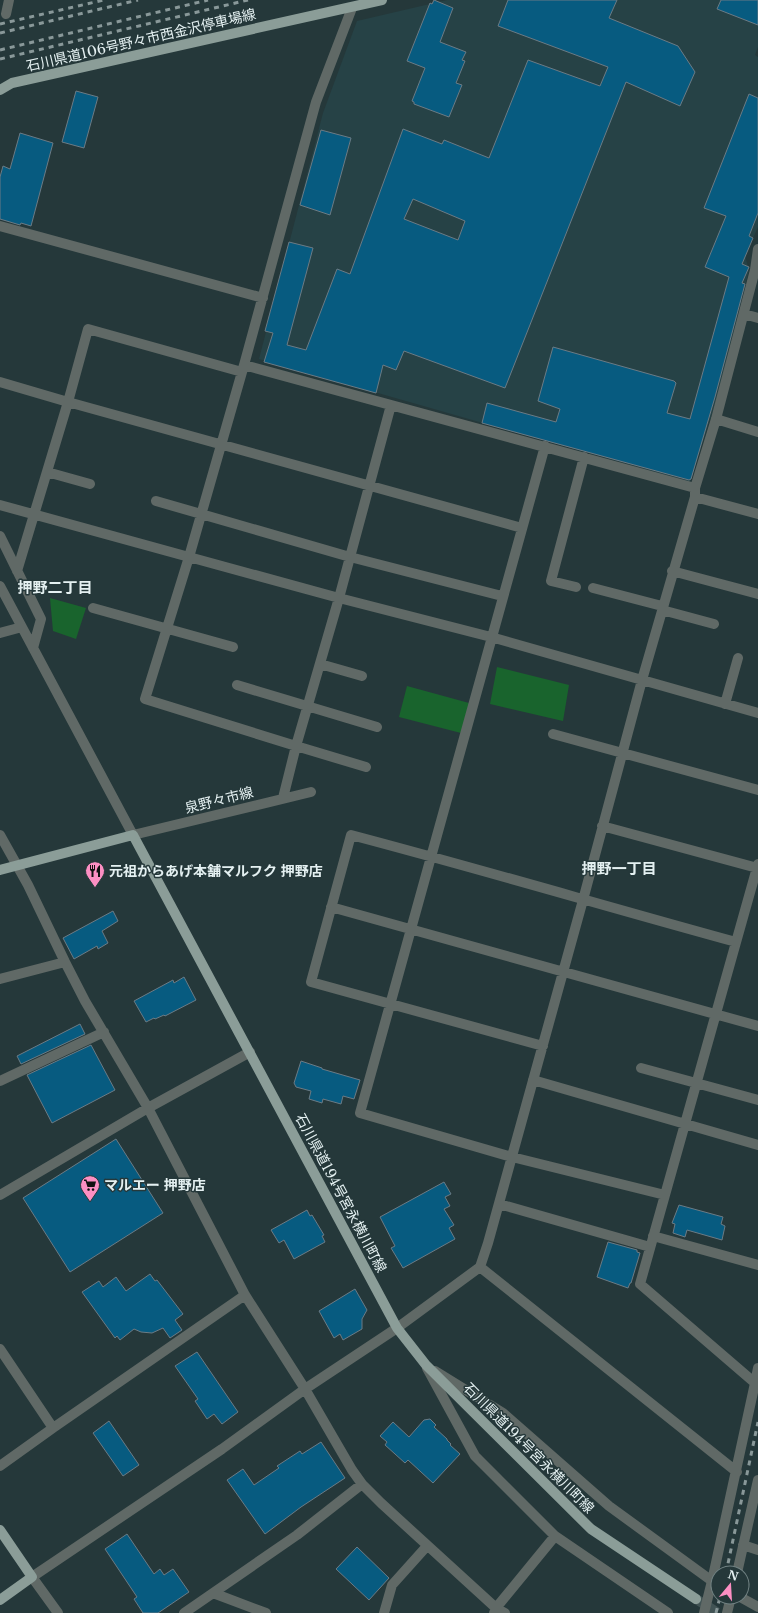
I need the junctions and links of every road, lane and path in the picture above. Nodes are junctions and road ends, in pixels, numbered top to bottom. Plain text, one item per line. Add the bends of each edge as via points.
1 (9, 0) edge
2 (382, 0) edge
3 (352, 8) junction
4 (6, 14) dead end
5 (0, 90) edge
6 (0, 226) edge
7 (758, 249) edge
8 (263, 298) junction
9 (744, 314) junction
10 (758, 318) edge
11 (243, 369) junction
12 (0, 382) edge
13 (68, 402) junction
14 (391, 405) junction
15 (716, 419) junction
16 (758, 432) edge
17 (221, 445) junction
18 (545, 446) junction
19 (584, 457) junction
20 (47, 472) junction
21 (90, 484) dead end
22 (369, 486) junction
23 (695, 493) junction
24 (156, 501) dead end
25 (0, 505) edge
26 (202, 514) junction
27 (758, 514) edge
28 (34, 515) junction
29 (522, 528) junction
30 (0, 536) edge
31 (189, 557) junction
32 (350, 558) junction
33 (17, 571) junction
34 (672, 571) junction
35 (0, 586) edge
36 (576, 587) dead end
37 (593, 588) dead end
38 (758, 594) edge
39 (502, 596) junction
40 (339, 598) junction
41 (93, 608) dead end
42 (662, 608) junction
43 (714, 624) dead end
44 (22, 627) junction
45 (167, 628) junction
46 (0, 633) edge
47 (491, 637) junction
48 (233, 647) dead end
49 (33, 648) junction
50 (738, 658) dead end
51 (320, 664) junction
52 (362, 676) dead end
53 (642, 680) junction
54 (237, 685) dead end
55 (725, 704) junction
56 (308, 705) junction
57 (758, 713) edge
58 (377, 727) dead end
59 (554, 734) dead end
60 (296, 746) junction
61 (622, 753) junction
62 (366, 767) dead end
63 (758, 790) edge
64 (311, 792) dead end
65 (283, 798) junction
66 (602, 826) junction
67 (0, 835) edge
68 (133, 835) junction
69 (432, 856) junction
70 (16, 866) junction
71 (757, 866) edge
72 (0, 870) edge
73 (583, 900) junction
74 (331, 908) junction
75 (411, 931) junction
76 (736, 942) junction
77 (65, 962) junction
78 (564, 971) junction
79 (0, 979) edge
80 (390, 1005) junction
81 (716, 1015) junction
82 (758, 1026) edge
83 (104, 1032) junction
84 (543, 1046) junction
85 (250, 1052) junction
86 (641, 1068) dead end
87 (534, 1080) junction
88 (0, 1081) edge
89 (697, 1082) junction
90 (758, 1100) edge
91 (148, 1108) junction
92 (685, 1124) junction
93 (758, 1145) edge
94 (512, 1156) junction
95 (0, 1195) edge
96 (665, 1195) junction
97 (499, 1204) junction
98 (653, 1236) junction
99 (650, 1247) junction
100 (758, 1265) edge
101 (480, 1267) junction
102 (245, 1295) junction
103 (397, 1328) junction
104 (0, 1349) edge
105 (426, 1365) junction
106 (758, 1368) edge
107 (755, 1383) junction
108 (305, 1389) junction
109 (53, 1428) junction
110 (0, 1466) edge
111 (737, 1472) junction
112 (758, 1480) edge
113 (362, 1484) junction
114 (0, 1530) edge
115 (554, 1536) junction
116 (743, 1545) junction
117 (427, 1546) junction
118 (758, 1550) edge
119 (715, 1565) edge
120 (739, 1565) edge
121 (32, 1577) junction
122 (710, 1579) edge
123 (710, 1588) edge
124 (213, 1593) junction
125 (696, 1599) tunnel mouth
126 (0, 1600) edge
127 (498, 1611) edge
128 (58, 1613) edge
129 (184, 1613) edge
130 (266, 1613) edge
131 (384, 1613) edge
132 (668, 1613) edge
133 (704, 1613) edge

1 - 4 street
2 - 3 main road, 石川県道106号野々市西金沢停車場線
3 - 5 main road, 石川県道106号野々市西金沢停車場線 via 12,83
3 - 8 street via 316,102
6 - 8 street
7 - 9 street
8 - 11 street
9 - 10 street
9 - 15 street
11 - 13 street via 88,329
11 - 14 street
11 - 17 street
12 - 13 street
13 - 17 street
13 - 20 street
14 - 18 street
14 - 22 street
15 - 16 street
15 - 23 street
17 - 22 street
17 - 26 street
18 - 19 street
18 - 29 street
19 - 23 street
19 - 36 street via 551,581
20 - 21 street
20 - 28 street
22 - 29 street
22 - 32 street
23 - 27 street
23 - 34 street
24 - 26 street
25 - 28 street
26 - 31 street
26 - 32 street
28 - 31 street
28 - 33 street
29 - 39 street
30 - 33 street
31 - 40 street
31 - 45 street
32 - 39 street
32 - 40 street
33 - 49 street via 41,619
34 - 38 street
34 - 42 street
35 - 44 street
37 - 42 street
39 - 47 street
40 - 47 street
40 - 51 street
41 - 45 street
42 - 43 street
42 - 53 street
44 - 46 street
44 - 49 street
45 - 48 street
45 - 60 street via 145,700
47 - 53 street
47 - 69 street
49 - 68 street
50 - 55 street
51 - 52 street
51 - 56 street
53 - 55 street
53 - 61 street
54 - 56 street
55 - 57 street
56 - 58 street
56 - 60 street
59 - 61 street
60 - 62 street
60 - 65 street
61 - 63 street
61 - 66 street
64 - 65 street, 泉野々市線
65 - 68 street, 泉野々市線
66 - 71 street
66 - 73 street
67 - 70 street
68 - 70 main road
68 - 85 main road, 石川県道194号宮永横川町線
69 - 73 street
69 - 74 street via 352,835
69 - 75 street
70 - 72 main road
70 - 77 street via 28,885
71 - 76 street
73 - 76 street
73 - 78 street
74 - 75 street
74 - 80 street via 311,982
75 - 78 street
75 - 80 street
76 - 81 street
77 - 79 street
77 - 83 street
78 - 81 street
78 - 84 street
80 - 84 street
80 - 94 street via 360,1113
81 - 82 street
81 - 89 street
83 - 88 street
83 - 91 street
84 - 87 street
85 - 91 street
85 - 103 main road, 石川県道194号宮永横川町線
86 - 89 street
87 - 92 street
87 - 94 street
89 - 90 street
89 - 92 street
91 - 95 street
91 - 102 street
92 - 93 street
92 - 96 street
94 - 96 street
94 - 97 street
96 - 98 street
97 - 99 street
97 - 101 street
98 - 99 street
98 - 100 street
99 - 107 street via 640,1284
101 - 103 street
101 - 111 street
102 - 108 street
102 - 109 street
103 - 105 main road, 石川県道194号宮永横川町線
103 - 108 street
104 - 109 street
105 - 115 street via 475,1456
105 - 122 street via 503,1413 609,1506
105 - 125 main road, 石川県道194号宮永横川町線 via 591,1529
106 - 107 street
107 - 111 street
108 - 113 street
108 - 121 street via 222,1449
109 - 110 street
111 - 119 street
112 - 116 street
113 - 117 street
113 - 124 street via 297,1535
114 - 121 main road
115 - 127 street
115 - 132 street
116 - 118 street
116 - 120 street
117 - 127 street
117 - 131 street via 392,1585
121 - 126 main road
121 - 128 street
123 - 133 street, bridge
124 - 129 street
124 - 130 street

